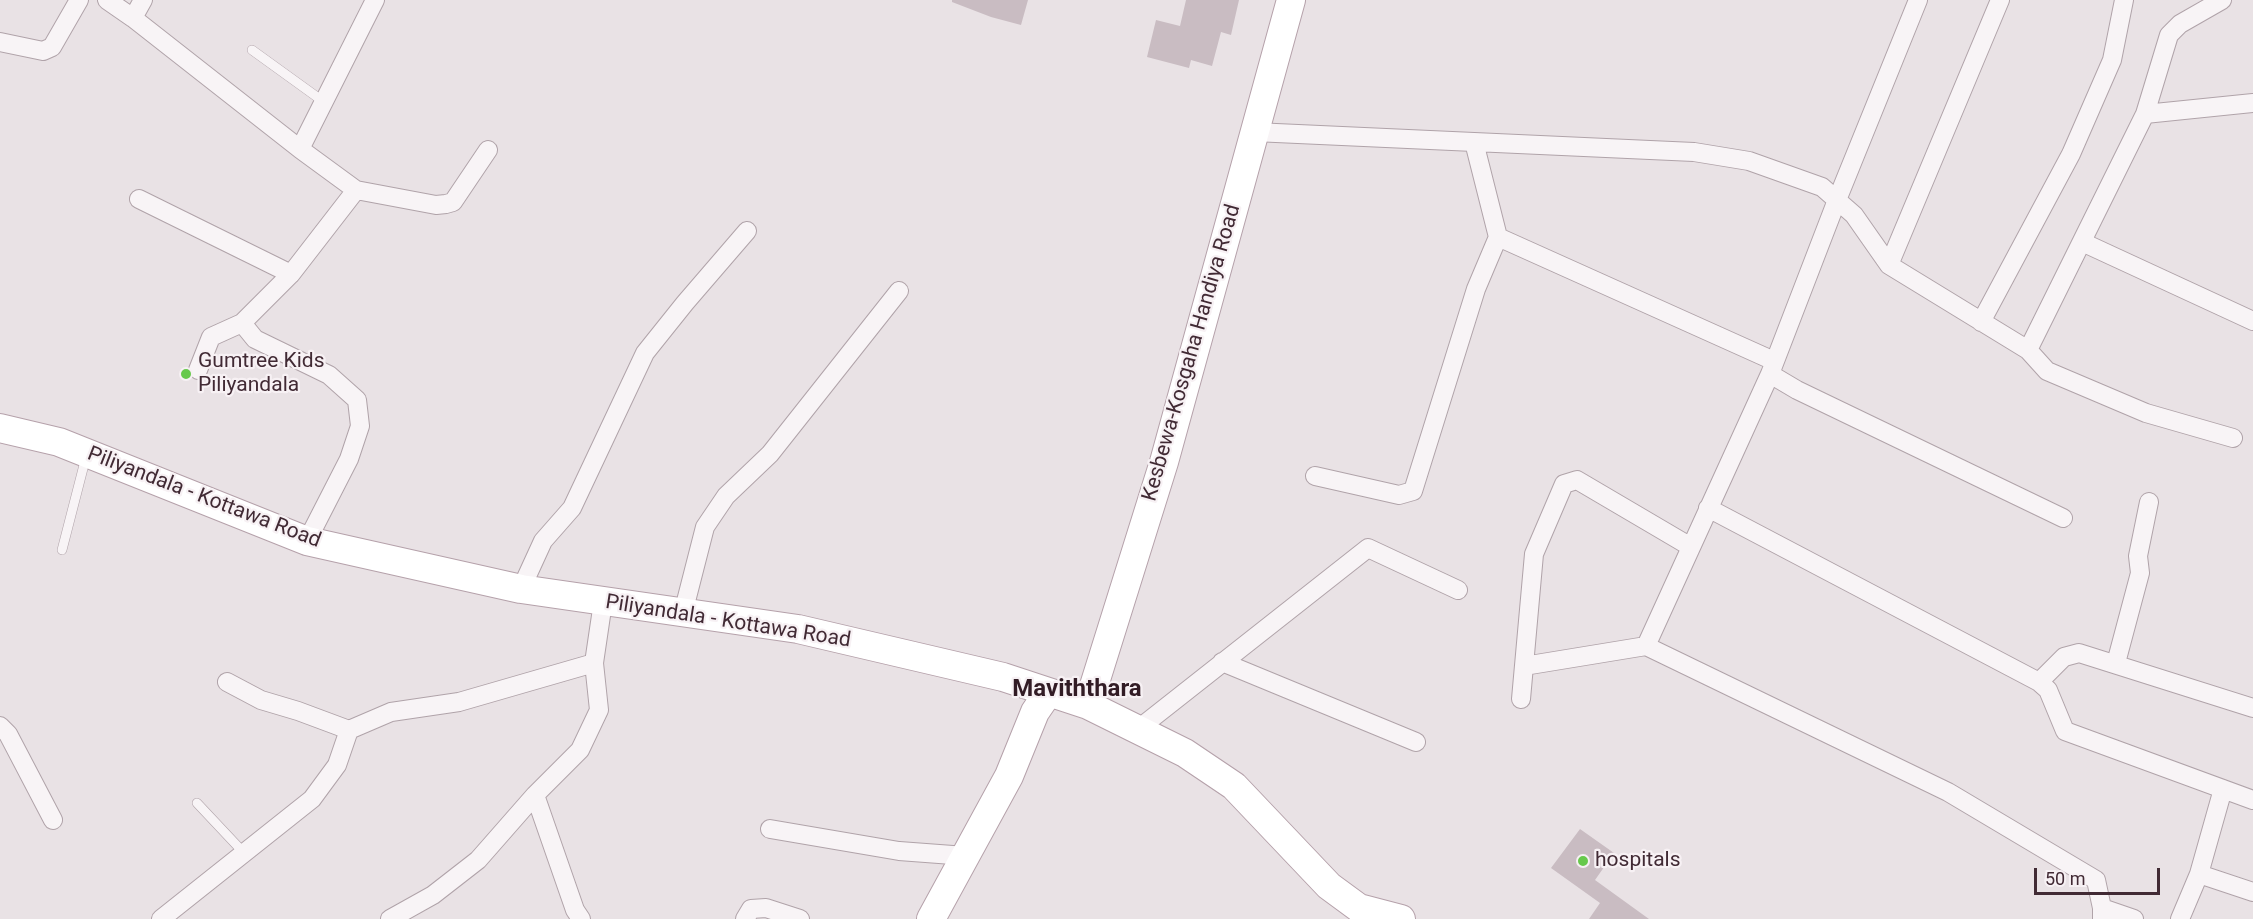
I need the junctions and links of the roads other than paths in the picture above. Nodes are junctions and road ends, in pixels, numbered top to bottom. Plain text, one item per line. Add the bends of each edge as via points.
1 (79, 0) edge
2 (106, 0) edge
3 (143, 0) edge
4 (375, 0) edge
5 (1291, 0) edge
6 (1918, 0) edge
7 (2000, 0) edge
8 (2124, 0) edge
9 (2222, 0) edge
10 (133, 18) junction
11 (0, 42) edge
12 (252, 50) dead end
13 (324, 102) junction
14 (2253, 103) edge
15 (2145, 114) junction
16 (1254, 132) junction
17 (1474, 141) junction
18 (300, 149) junction
19 (488, 150) dead end
20 (356, 190) junction
21 (140, 199) dead end
22 (1837, 200) junction
23 (747, 231) dead end
24 (1498, 237) junction
25 (2082, 242) junction
26 (1888, 265) junction
27 (291, 274) junction
28 (899, 291) dead end
29 (2253, 321) edge
30 (1981, 322) junction
31 (242, 323) junction
32 (2028, 350) junction
33 (1772, 368) junction
34 (198, 370) dead end
35 (0, 428) edge
36 (2233, 438) dead end
37 (87, 453) junction
38 (1315, 476) dead end
39 (2149, 502) dead end
40 (1708, 508) junction
41 (2063, 518) dead end
42 (307, 541) junction
43 (1691, 547) junction
44 (62, 550) dead end
45 (521, 590) junction
46 (1458, 590) dead end
47 (603, 602) junction
48 (683, 613) junction
49 (1646, 646) junction
50 (1222, 662) junction
51 (594, 663) junction
52 (2116, 663) junction
53 (1524, 666) junction
54 (227, 682) dead end
55 (2039, 682) junction
56 (1048, 693) junction
57 (1521, 699) dead end
58 (1088, 705) junction
59 (2253, 709) edge
60 (0, 726) edge
61 (349, 730) junction
62 (1137, 730) junction
63 (1416, 742) dead end
64 (2223, 789) junction
65 (535, 795) junction
66 (2253, 800) edge
67 (197, 803) dead end
68 (53, 820) dead end
69 (770, 829) dead end
70 (243, 853) junction
71 (966, 856) junction
72 (2199, 874) junction
73 (2253, 892) edge
74 (2102, 913) edge
75 (160, 919) edge
76 (390, 919) edge
77 (581, 919) edge
78 (745, 919) edge
79 (800, 919) edge
80 (931, 919) edge
81 (1401, 919) edge
82 (2134, 919) edge
83 (2180, 919) edge

1 - 11 street via 52,47 43,51
2 - 10 street
3 - 10 street
4 - 13 street
5 - 16 main road, Kesbewa-Kosgaha Handiya Road
6 - 22 street
7 - 26 street
8 - 30 street via 2112,60 2076,143
9 - 15 street via 2180,24 2169,35
10 - 18 street
12 - 13 lane
13 - 18 street
14 - 15 street
15 - 25 street
16 - 17 street
16 - 58 main road, Kesbewa-Kosgaha Handiya Road via 1164,462
17 - 22 street via 1694,152 1749,161 1822,187
17 - 24 street
18 - 20 street
19 - 20 street via 453,202 436,205
20 - 27 street
21 - 27 street
22 - 26 street via 1854,215
22 - 33 street
23 - 45 street via 645,353 572,508 543,541
24 - 33 street
24 - 38 street via 1476,289 1413,491 1399,495
25 - 29 street
25 - 32 street
26 - 30 street
27 - 31 street
28 - 48 street via 770,454 726,496 705,527
30 - 32 street
31 - 34 street via 211,337
31 - 42 street via 255,339 329,375 357,400 360,426 349,459
32 - 36 street via 2047,372 2146,413
33 - 40 street
33 - 41 street via 1797,390
35 - 37 main road, Piliyandala - Kottawa Road
37 - 42 main road, Piliyandala - Kottawa Road
37 - 44 lane
39 - 52 street via 2138,556 2140,573
40 - 43 street
40 - 55 street
42 - 45 main road, Piliyandala - Kottawa Road
43 - 49 street
43 - 53 street via 1577,480 1564,484 1534,554
45 - 47 main road, Piliyandala - Kottawa Road
46 - 50 street via 1368,548
47 - 48 main road, Piliyandala - Kottawa Road
47 - 51 street
48 - 56 main road, Piliyandala - Kottawa Road via 798,629 1003,677
49 - 53 street
49 - 74 street via 1948,792 2096,880
50 - 62 street
50 - 63 street
51 - 61 street via 459,702 392,712
51 - 65 street via 599,710 580,750
52 - 55 street via 2079,653 2064,657
52 - 59 street
53 - 57 street
54 - 61 street via 261,700
55 - 64 street via 2048,690 2065,731
56 - 58 main road, Piliyandala - Kottawa Road
56 - 71 main road via 1035,712 1009,776
58 - 62 main road, Piliyandala - Kottawa Road
60 - 68 street via 8,734
61 - 70 street via 337,765 312,799
62 - 81 main road, Piliyandala - Kottawa Road via 1185,753 1234,786 1329,886 1359,908
64 - 66 street
64 - 72 street
65 - 76 street via 478,860 433,895
65 - 77 street
67 - 70 lane
69 - 71 street via 899,851
70 - 75 street
71 - 80 main road
72 - 73 street
72 - 83 street
74 - 82 street
78 - 79 street via 751,909 766,908

